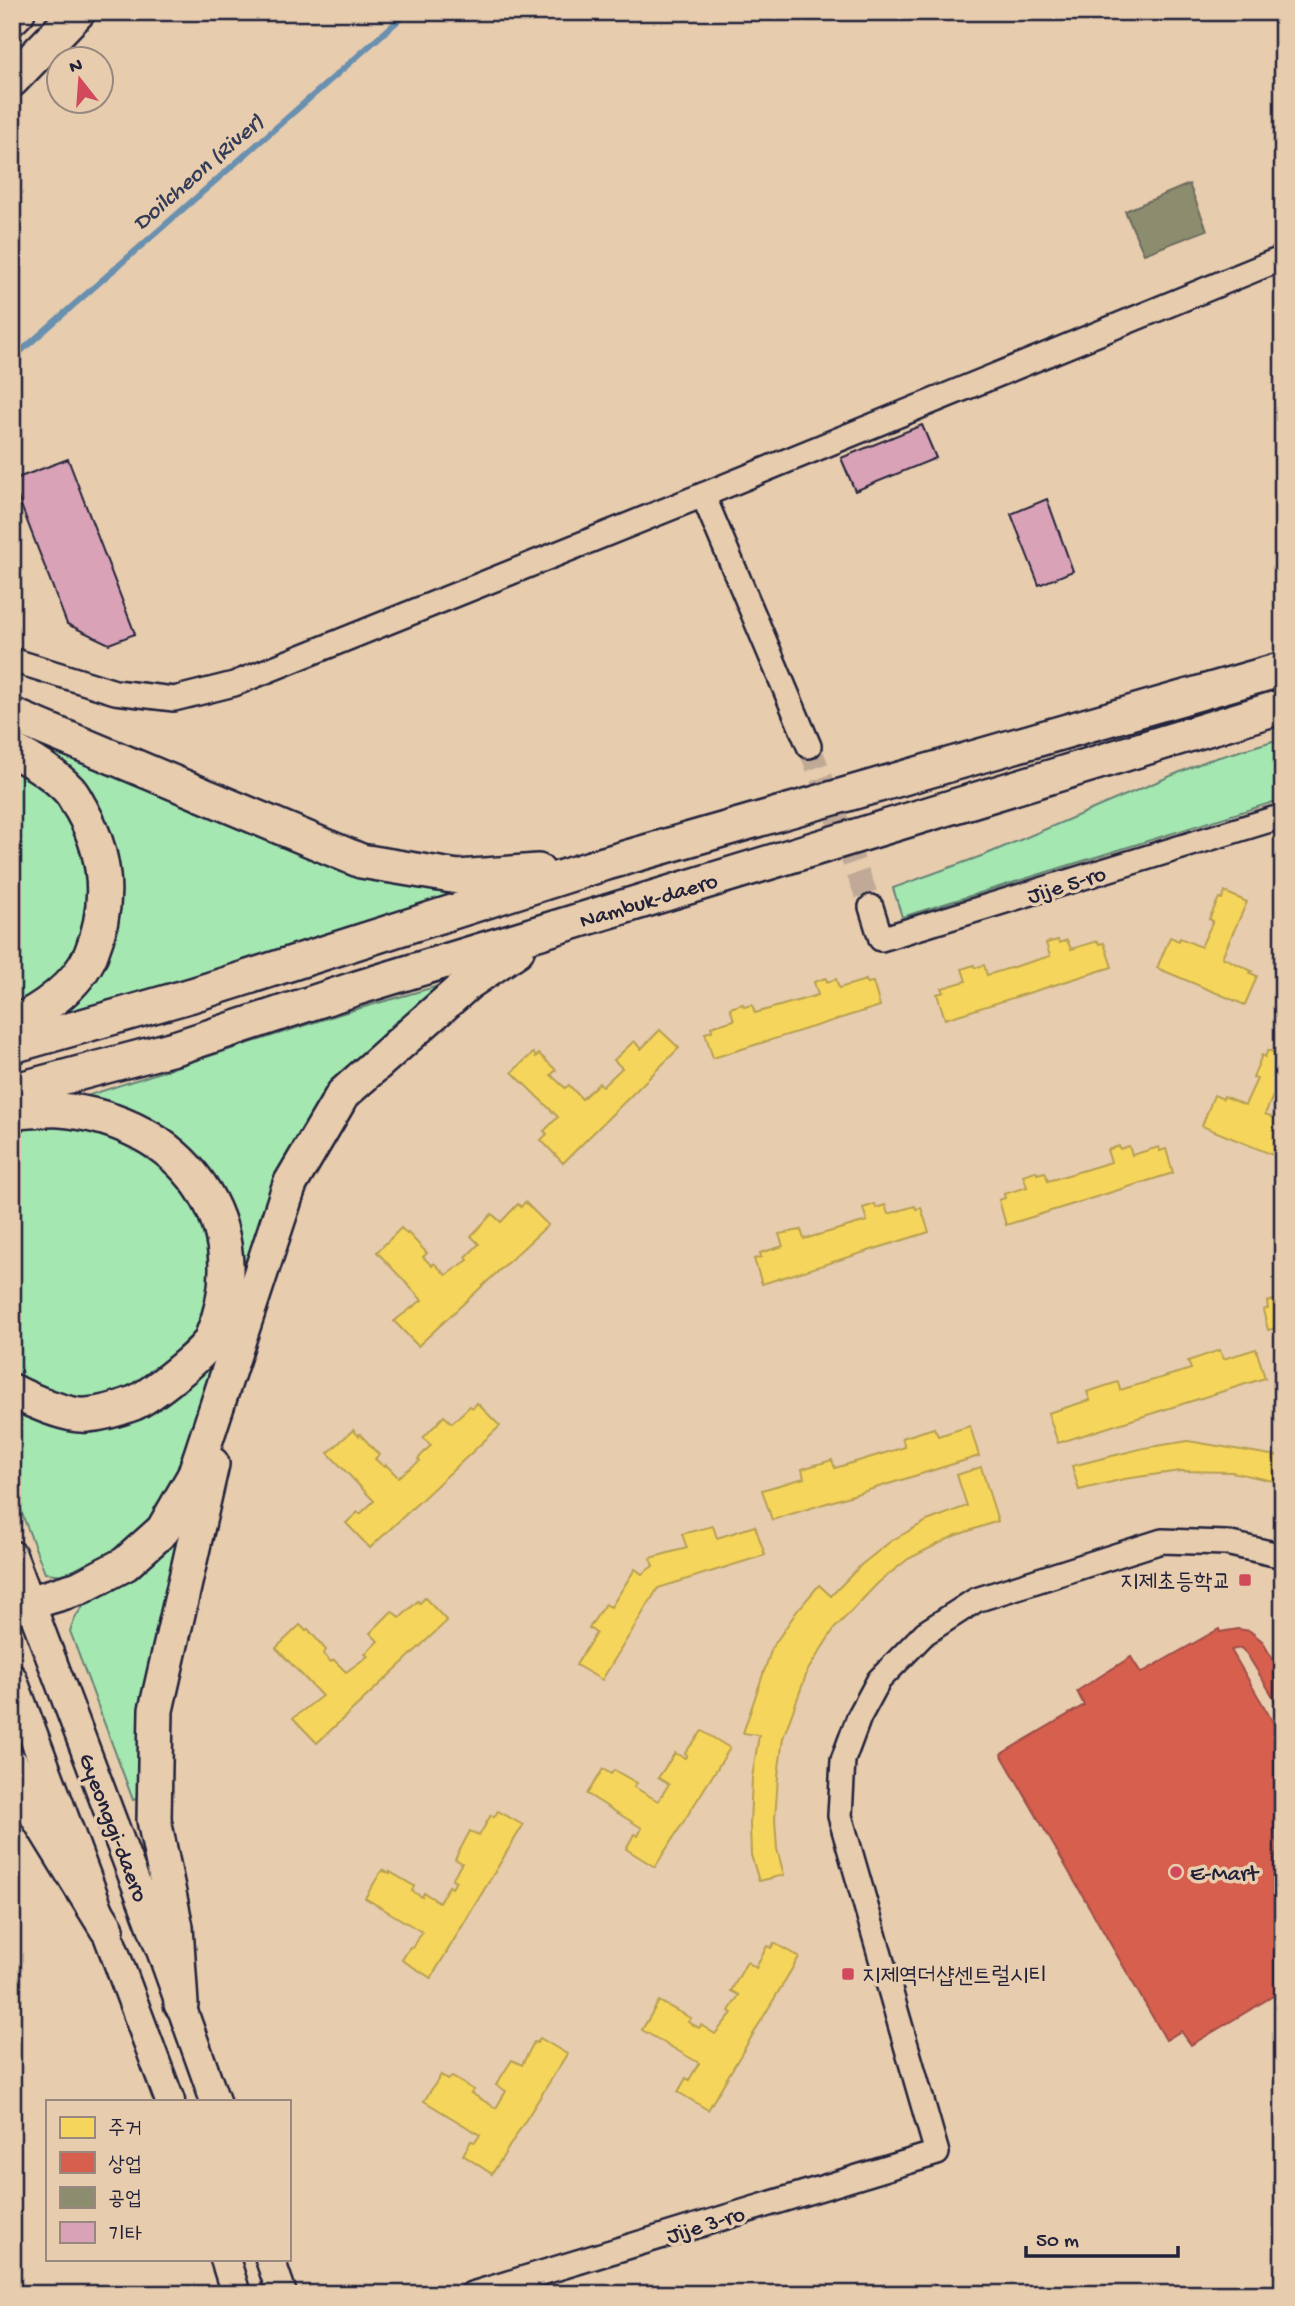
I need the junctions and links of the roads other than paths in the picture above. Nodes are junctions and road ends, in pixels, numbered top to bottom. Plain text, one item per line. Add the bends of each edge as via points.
1 (18, 12) edge
2 (78, 12) edge
3 (12, 18) edge
4 (12, 80) edge
5 (1283, 258) edge
6 (703, 495) junction
7 (12, 660) edge
8 (1283, 669) edge
9 (1283, 706) edge
10 (15, 714) edge
11 (809, 746) tunnel mouth
12 (12, 750) edge
13 (1283, 816) edge
14 (600, 866) junction
15 (871, 907) tunnel mouth
16 (549, 929) junction
17 (12, 1024) edge
18 (12, 1046) edge
19 (12, 1091) edge
20 (12, 1112) edge
21 (237, 1349) junction
22 (12, 1391) edge
23 (12, 1555) edge
24 (1283, 1556) edge
25 (21, 1605) edge
26 (12, 1678) edge
27 (12, 1765) edge
28 (107, 1929) junction
29 (181, 2004) junction
30 (170, 2100) edge
31 (215, 2100) edge
32 (225, 2260) edge
33 (270, 2260) edge
34 (236, 2294) edge
35 (282, 2294) edge
36 (472, 2294) edge

1 - 3 highway
2 - 4 highway
5 - 6 street
6 - 7 street via 234,684 174,699 115,692
6 - 11 street
8 - 14 highway, Nambuk-daero
9 - 16 highway, Nambuk-daero
10 - 14 highway via 361,861 458,877
12 - 17 highway via 41,765 71,792 93,829 104,867 102,914 90,956 66,989 37,1013
13 - 15 street, Jije 5-ro via 881,939
14 - 18 highway, Nambuk-daero via 192,995
16 - 19 highway, Nambuk-daero via 178,1047
16 - 21 highway via 468,983 343,1094 290,1184
20 - 22 highway via 60,1110 99,1118 155,1142 201,1183 218,1215 225,1252 225,1296 210,1342 175,1375 135,1402 86,1416 50,1408
21 - 25 highway via 194,1476 163,1530 125,1564 79,1588
21 - 29 highway via 156,1710 154,1821 176,1927
23 - 25 main road, Gyeonggi-daero
24 - 36 street, Jije 3-ro via 1226,1543 1162,1541 976,1600 925,1633 879,1680 843,1760 840,1816 937,2153
25 - 29 main road, Gyeonggi-daero
26 - 28 main road, Gyeonggi-daero
27 - 28 highway via 33,1809
28 - 30 main road, Gyeonggi-daero
29 - 31 main road, Gyeonggi-daero
32 - 34 main road
33 - 35 main road

